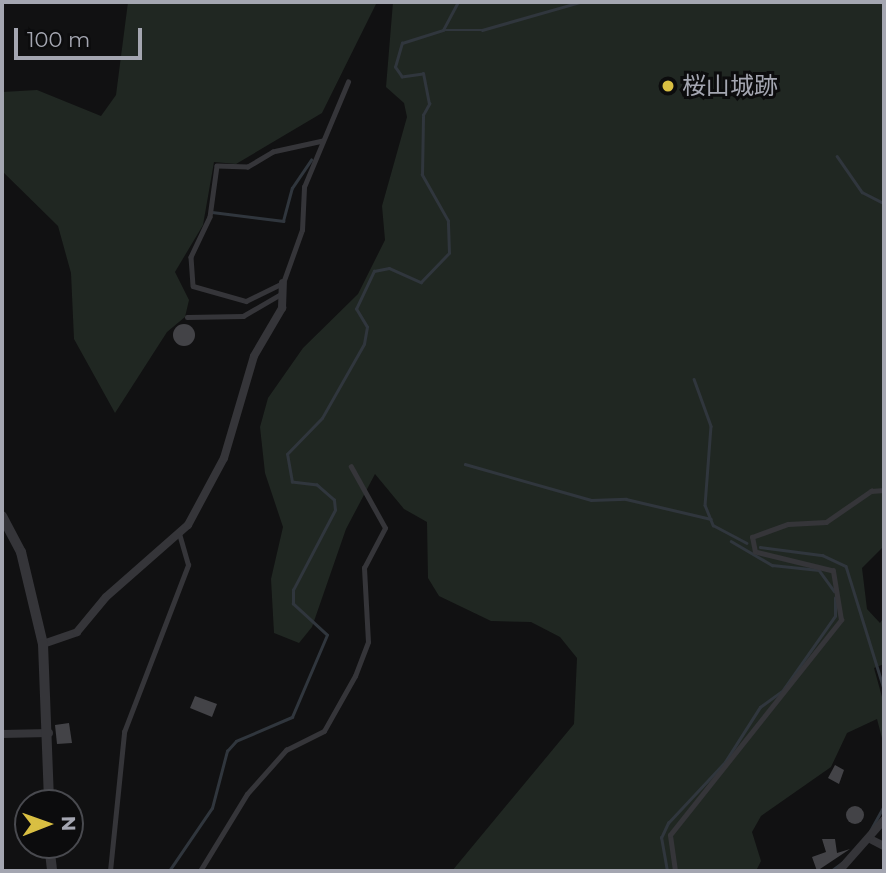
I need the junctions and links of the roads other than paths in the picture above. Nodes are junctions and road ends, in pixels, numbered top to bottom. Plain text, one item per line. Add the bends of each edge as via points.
1 (348, 82) dead end
2 (323, 141) junction
3 (284, 288) junction
4 (187, 317) dead end
5 (351, 467) dead end
6 (884, 490) edge
7 (2, 516) edge
8 (179, 534) junction
9 (43, 644) junction
10 (49, 733) junction
11 (2, 734) edge
12 (49, 789) edge
13 (884, 820) edge
14 (872, 840) junction
15 (884, 846) edge
16 (110, 871) edge
17 (200, 871) edge
18 (675, 871) edge
19 (839, 871) edge

1 - 2 lane
2 - 3 lane via 304,187 302,230
2 - 3 lane via 273,152 248,167 217,166 210,217 191,257 193,286 206,294 246,302
3 - 4 lane via 243,316
3 - 8 street via 254,356 224,458
5 - 17 lane via 385,528 364,568 368,642 324,731 286,750 247,794
6 - 18 lane via 871,491 826,522 788,524 752,537 755,552 833,571 841,620 670,835
7 - 9 street via 21,552
8 - 9 street via 106,597 77,632
8 - 16 lane via 188,565 124,732
9 - 10 street
10 - 11 street
10 - 12 street
13 - 14 street
14 - 15 street
14 - 19 street

